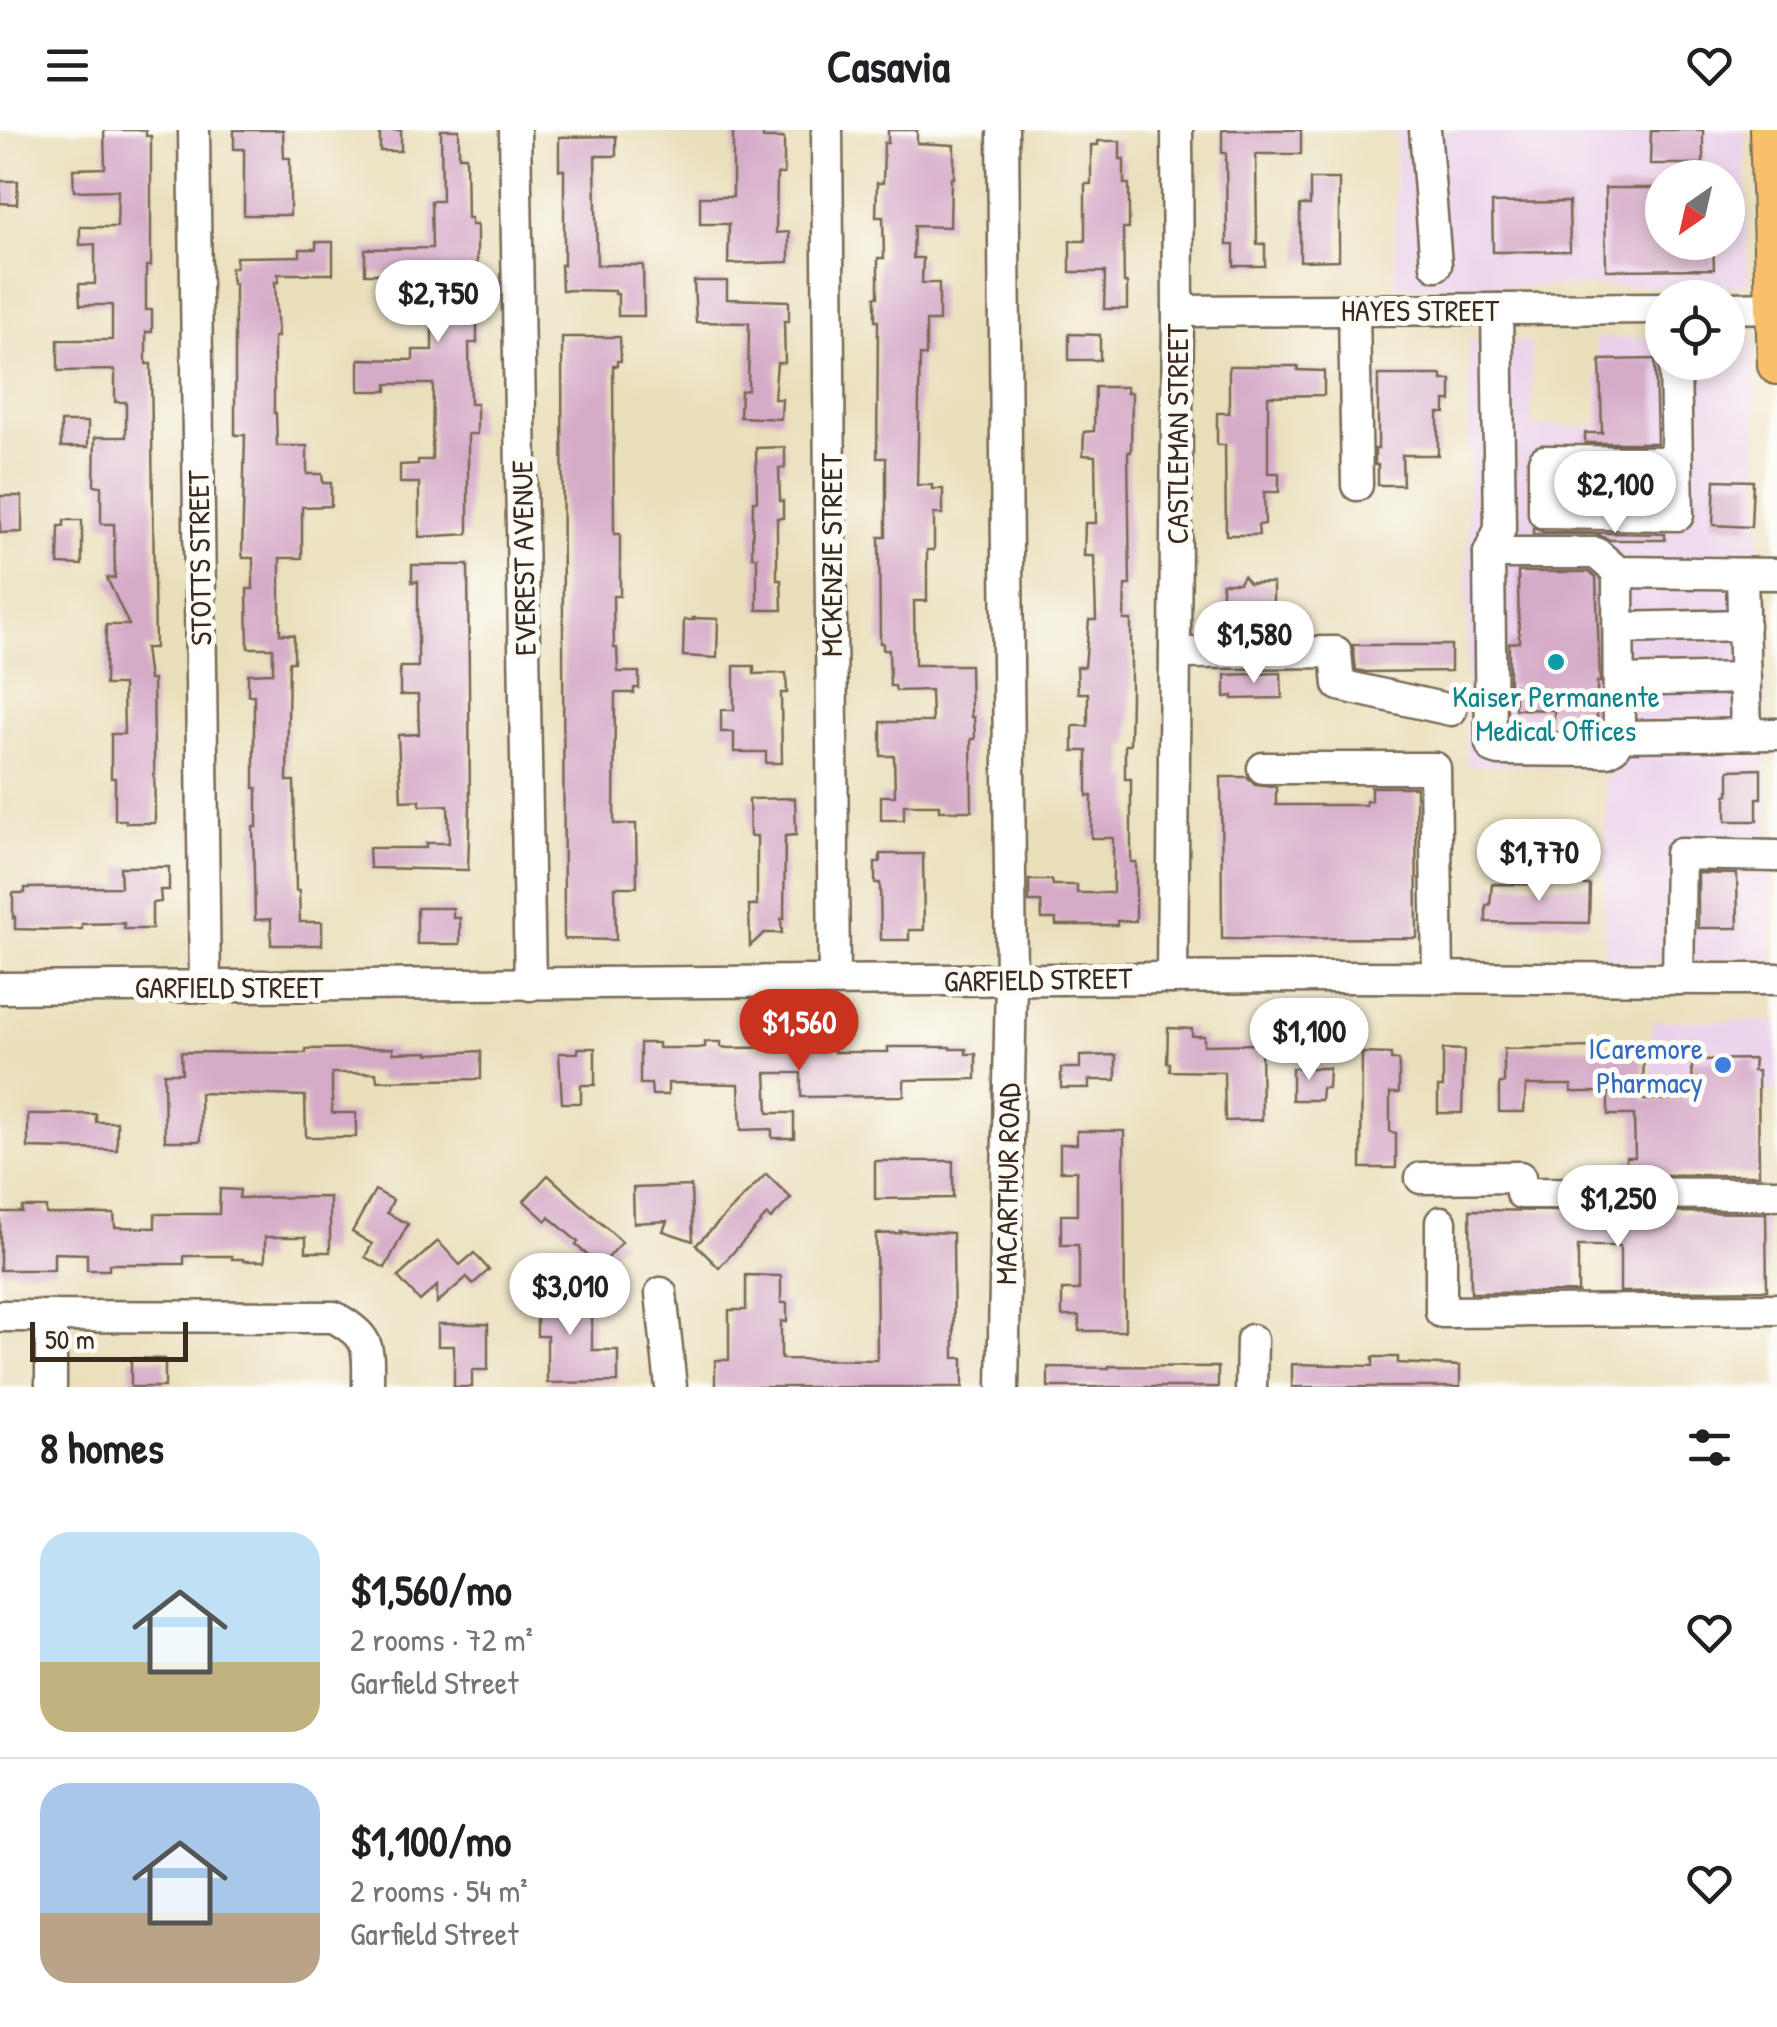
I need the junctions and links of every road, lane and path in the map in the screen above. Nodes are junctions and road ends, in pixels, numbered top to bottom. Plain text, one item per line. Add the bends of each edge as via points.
1 (194, 130) edge
2 (515, 130) edge
3 (827, 130) edge
4 (1003, 130) edge
5 (1177, 130) edge
6 (1425, 130) edge
7 (1769, 130) edge
8 (1436, 264) dead end
9 (1775, 307) edge
10 (1645, 308) edge
11 (1745, 308) edge
12 (1497, 309) junction
13 (1354, 310) junction
14 (1178, 311) junction
15 (1777, 365) edge
16 (1675, 380) edge
17 (1677, 462) dead end
18 (1357, 485) dead end
19 (1490, 553) junction
20 (1618, 572) junction
21 (1742, 574) junction
22 (1777, 574) edge
23 (1744, 625) junction
24 (1619, 628) junction
25 (1175, 653) junction
26 (1745, 678) junction
27 (1619, 681) junction
28 (1452, 710) dead end
29 (1762, 734) edge
30 (1619, 736) junction
31 (1263, 768) dead end
32 (1777, 856) edge
33 (1172, 978) junction
34 (1438, 978) junction
35 (1678, 979) junction
36 (1777, 979) edge
37 (834, 980) junction
38 (1011, 981) junction
39 (530, 986) junction
40 (204, 987) junction
41 (0, 988) edge
42 (1421, 1178) dead end
43 (1777, 1194) edge
44 (1441, 1222) dead end
45 (661, 1293) dead end
46 (1777, 1309) edge
47 (0, 1316) edge
48 (51, 1316) junction
49 (1252, 1340) dead end
50 (51, 1387) edge
51 (368, 1387) edge
52 (672, 1387) edge
53 (1003, 1387) edge
54 (1251, 1387) edge

1 - 40 street, STOTTS STREET
2 - 39 street, EVEREST AVENUE
3 - 37 street, MCKENZIE STREET
4 - 38 street, MACARTHUR ROAD
5 - 14 street, CASTLEMAN STREET
6 - 8 street
7 - 9 main road
9 - 11 street
9 - 15 main road
10 - 12 street, HAYES STREET
12 - 13 street, HAYES STREET
12 - 19 street via 1500,530
13 - 14 street, HAYES STREET
13 - 18 street
14 - 25 street, CASTLEMAN STREET
16 - 17 street
19 - 20 street via 1596,553
19 - 30 street via 1493,748 1606,751
20 - 21 street
20 - 24 street
21 - 22 street
21 - 23 street
23 - 24 street
23 - 26 street
24 - 27 street
25 - 28 street via 1336,652 1338,685
25 - 33 street, CASTLEMAN STREET
26 - 27 street
26 - 29 street
27 - 30 street
29 - 30 street
31 - 34 street via 1435,768
32 - 35 street via 1680,854
33 - 34 street, GARFIELD STREET
33 - 38 street, GARFIELD STREET
34 - 35 street, GARFIELD STREET
35 - 36 street, GARFIELD STREET
37 - 38 street, GARFIELD STREET
37 - 39 street, GARFIELD STREET
38 - 53 street, MACARTHUR ROAD
39 - 40 street, GARFIELD STREET
40 - 41 street, GARFIELD STREET
42 - 43 street via 1520,1177 1521,1193
44 - 46 street via 1441,1312
45 - 52 street
47 - 48 street
48 - 50 street
48 - 51 street via 334,1317 368,1346
49 - 54 street

